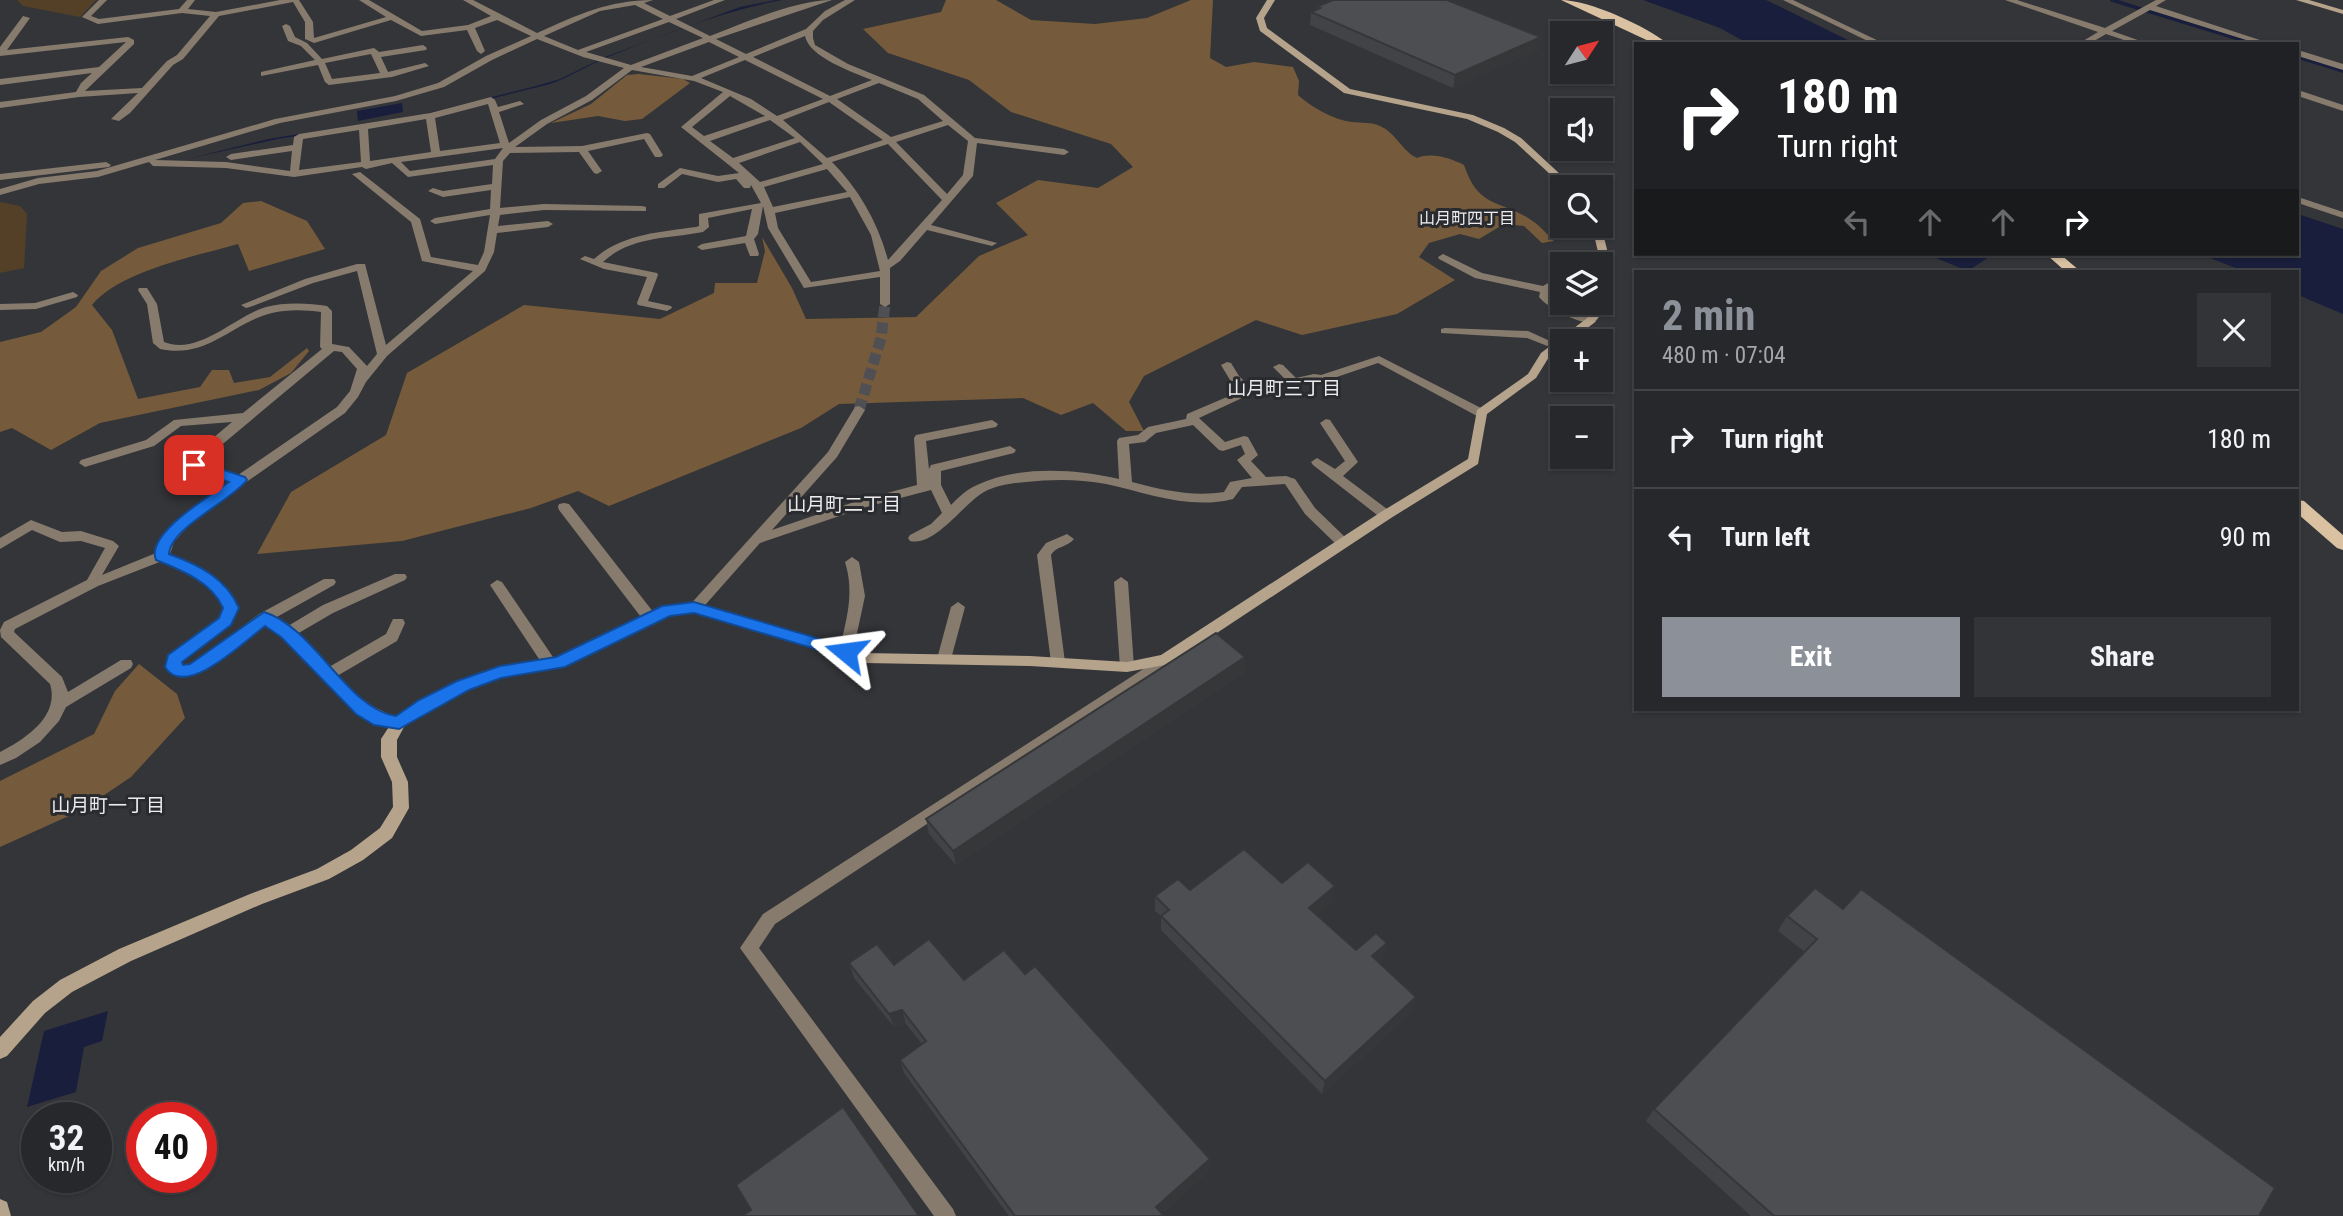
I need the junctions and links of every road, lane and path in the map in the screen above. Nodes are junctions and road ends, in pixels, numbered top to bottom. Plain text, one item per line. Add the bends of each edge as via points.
1 (103, 0) edge
2 (191, 0) edge
3 (294, 0) edge
4 (363, 0) edge
5 (467, 0) edge
6 (649, 0) edge
7 (721, 0) edge
8 (828, 0) edge
9 (850, 0) edge
10 (1271, 0) edge
11 (1566, 0) edge
12 (1787, 0) edge
13 (2009, 0) edge
14 (2162, 0) edge
15 (2300, 0) edge
16 (636, 2) junction
17 (2146, 9) junction
18 (182, 11) junction
19 (2343, 12) edge
20 (216, 14) junction
21 (393, 17) junction
22 (497, 17) junction
23 (26, 18) dead end
24 (670, 18) junction
25 (286, 26) dead end
26 (470, 27) junction
27 (2104, 31) junction
28 (809, 32) junction
29 (538, 38) junction
30 (11, 39) junction
31 (710, 39) junction
32 (0, 40) edge
33 (1659, 42) edge
34 (1877, 42) edge
35 (2085, 42) edge
36 (2139, 42) edge
37 (2261, 42) edge
38 (423, 48) dead end
39 (481, 51) dead end
40 (579, 52) junction
41 (0, 53) edge
42 (2299, 53) edge
43 (376, 55) junction
44 (747, 57) junction
45 (319, 62) junction
46 (425, 66) dead end
47 (2343, 67) edge
48 (630, 68) junction
49 (104, 69) junction
50 (264, 74) dead end
51 (385, 75) junction
52 (694, 78) junction
53 (362, 79) junction
54 (877, 81) junction
55 (0, 82) edge
56 (145, 90) junction
57 (729, 92) junction
58 (2299, 93) edge
59 (79, 94) junction
60 (830, 99) junction
61 (367, 103) junction
62 (520, 104) dead end
63 (0, 105) edge
64 (2343, 108) edge
65 (494, 111) junction
66 (430, 116) junction
67 (773, 118) junction
68 (116, 119) dead end
69 (949, 122) junction
70 (363, 127) junction
71 (801, 139) junction
72 (703, 140) junction
73 (892, 140) junction
74 (973, 140) junction
75 (298, 147) junction
76 (507, 147) junction
77 (582, 149) junction
78 (1064, 152) dead end
79 (436, 155) junction
80 (658, 155) dead end
81 (232, 158) dead end
82 (395, 161) junction
83 (498, 161) junction
84 (732, 162) junction
85 (134, 163) junction
86 (828, 163) junction
87 (366, 166) junction
88 (121, 167) junction
89 (597, 172) dead end
90 (294, 174) junction
91 (357, 174) dead end
92 (1556, 175) edge
93 (0, 177) edge
94 (498, 186) junction
95 (661, 186) dead end
96 (758, 186) junction
97 (433, 191) dead end
98 (0, 192) edge
99 (853, 194) junction
100 (946, 198) junction
101 (2299, 200) edge
102 (758, 205) junction
103 (642, 209) dead end
104 (770, 211) junction
105 (495, 212) junction
106 (2343, 215) edge
107 (435, 221) dead end
108 (548, 224) dead end
109 (923, 226) junction
110 (773, 228) junction
111 (492, 230) junction
112 (1599, 238) edge
113 (749, 239) junction
114 (992, 243) dead end
115 (702, 247) dead end
116 (754, 254) dead end
117 (2054, 256) edge
118 (1443, 257) dead end
119 (481, 269) junction
120 (886, 270) junction
121 (2072, 270) edge
122 (143, 290) dead end
123 (73, 295) dead end
124 (886, 304) tunnel mouth
125 (246, 305) dead end
126 (0, 307) edge
127 (667, 308) dead end
128 (1590, 321) junction
129 (1578, 329) edge
130 (1445, 331) dead end
131 (1550, 343) edge
132 (331, 348) junction
133 (1550, 352) edge
134 (383, 354) junction
135 (1227, 365) dead end
136 (1279, 368) dead end
137 (363, 379) junction
138 (859, 410) tunnel mouth
139 (1481, 413) junction
140 (246, 417) junction
141 (1195, 421) junction
142 (1326, 423) dead end
143 (992, 424) dead end
144 (1010, 450) dead end
145 (1317, 462) dead end
146 (86, 463) dead end
147 (1335, 476) junction
148 (240, 480) junction
149 (1262, 481) junction
150 (1126, 485) junction
151 (929, 487) junction
152 (2299, 506) edge
153 (565, 507) dead end
154 (949, 514) junction
155 (1386, 515) junction
156 (915, 538) dead end
157 (1067, 539) dead end
158 (753, 541) junction
159 (1343, 543) junction
160 (0, 544) edge
161 (2343, 544) edge
162 (162, 556) junction
163 (852, 562) dead end
164 (400, 577) dead end
165 (329, 582) dead end
166 (1121, 582) dead end
167 (93, 583) junction
168 (497, 585) dead end
169 (958, 607) dead end
170 (694, 608) junction
171 (649, 617) junction
172 (264, 618) junction
173 (398, 623) dead end
174 (287, 633) junction
175 (846, 652) junction
176 (944, 659) junction
177 (1165, 660) junction
178 (1058, 662) junction
179 (126, 664) dead end
180 (550, 664) junction
181 (1127, 667) junction
182 (327, 675) junction
183 (61, 703) junction
184 (399, 723) junction
185 (0, 759) edge
186 (0, 1050) edge
187 (0, 1209) edge
188 (1, 1216) edge
189 (946, 1216) edge

1 - 18 street via 86,17 98,22
2 - 18 street
3 - 20 street
3 - 21 street via 309,22 309,39 314,41
4 - 21 street
5 - 22 street
6 - 16 street
7 - 24 street
8 - 31 street
9 - 28 street via 814,22
10 - 92 street via 1260,18 1263,29 1334,83 1363,96 1486,122 1518,140
11 - 33 main road
12 - 34 street
13 - 27 street
14 - 17 street
15 - 19 street
16 - 24 street
16 - 29 street via 601,8
17 - 27 street
17 - 37 street
18 - 20 street
20 - 56 street
21 - 26 street via 421,33
22 - 26 street
22 - 29 street
23 - 30 street
24 - 31 street
24 - 40 street
25 - 45 street via 291,39 299,40
26 - 39 street
27 - 35 street
27 - 36 street
28 - 44 street
28 - 54 street via 809,42 821,53
29 - 40 street
29 - 61 street via 489,58 450,82
30 - 32 street
30 - 41 street
31 - 44 street
31 - 48 street
38 - 43 street
40 - 48 street
41 - 49 street via 128,39 131,42
42 - 47 street
43 - 45 street via 370,51
43 - 51 street
44 - 52 street
44 - 60 street
45 - 50 street
45 - 53 street via 329,82
46 - 51 street
48 - 52 street
48 - 76 street via 589,99
49 - 55 street
49 - 59 street
51 - 53 street
52 - 57 street
53 - 61 street
54 - 60 street
54 - 69 street via 921,97
56 - 59 street
56 - 68 street
57 - 67 street
57 - 72 street via 686,127
58 - 64 street
59 - 63 street
60 - 67 street
60 - 73 street
61 - 85 street via 278,121
62 - 65 street
65 - 66 street via 491,100
65 - 76 street
66 - 70 street
66 - 79 street
67 - 71 street
67 - 72 street
69 - 73 street
69 - 74 street
70 - 75 street via 299,137
70 - 87 street
71 - 84 street
71 - 86 street
72 - 84 street
73 - 86 street
73 - 100 street
74 - 78 street
74 - 100 street via 968,176
75 - 81 street
75 - 90 street
76 - 77 street
76 - 79 street
76 - 83 street
77 - 80 street via 647,136
77 - 89 street
79 - 82 street
82 - 83 street via 408,174
82 - 87 street
83 - 94 street
84 - 96 street
85 - 88 street
85 - 90 street via 226,164
86 - 96 street
86 - 99 street
87 - 90 street
88 - 93 street via 99,165
88 - 98 street
91 - 119 street via 416,221 426,259
94 - 97 street via 443,194
94 - 105 street
95 - 102 street via 680,171 718,179 738,176
96 - 104 street
99 - 104 street
99 - 120 street via 864,209
100 - 109 street
101 - 106 street
102 - 110 street via 765,228
102 - 113 street
102 - 127 street via 703,216 704,227 699,230 651,236 612,248 590,261 653,275 642,303
103 - 105 street via 544,206
104 - 110 street
105 - 107 street
105 - 111 street
108 - 111 street
109 - 114 street
109 - 120 street
110 - 120 street via 808,286
111 - 119 street
112 - 128 street via 1610,289 1608,300
113 - 115 street
113 - 116 street
117 - 121 main road
118 - 128 street via 1479,276 1548,288 1544,297 1548,302
119 - 134 street
120 - 124 street
122 - 132 street via 152,304 159,343 164,347 212,341 270,310 323,308 327,311 327,347
123 - 126 street via 36,306
125 - 134 street via 361,266
128 - 129 street
130 - 131 street via 1528,334
132 - 137 street via 353,355 363,369
132 - 140 street
133 - 139 street via 1532,376
134 - 137 street
135 - 141 street via 1249,392 1191,416
136 - 139 street via 1294,382 1321,379 1379,359
137 - 148 street via 343,409
138 - 158 street via 833,454
139 - 155 street via 1474,461
140 - 146 street via 178,423 150,443
140 - 148 street via 193,460 194,465
141 - 149 street via 1223,447 1244,440 1252,455 1243,460
141 - 150 street via 1124,441
142 - 147 street via 1352,462
143 - 151 street via 920,438
144 - 151 street via 935,468
145 - 147 street
147 - 155 street
148 - 162 street via 175,530 162,547
149 - 150 street via 1240,483 1228,496 1205,499
149 - 159 street via 1291,482 1310,511
150 - 154 street via 1051,476 1004,482 968,496
151 - 154 street
151 - 158 street
152 - 161 main road
153 - 171 street
154 - 156 street
155 - 159 street
157 - 178 street via 1052,544 1044,555
158 - 170 street
159 - 177 street
160 - 167 street via 31,524 60,537 81,536 108,544 111,551 94,574
162 - 167 street
162 - 172 street via 209,581 231,608 226,621 174,659 177,670 196,669
163 - 175 street via 860,581
164 - 174 street
165 - 172 street
166 - 181 street
167 - 183 street via 9,626 6,633 57,681
168 - 180 street
169 - 176 street
170 - 171 street
170 - 175 street
171 - 180 street via 600,645
172 - 174 street
173 - 182 street via 392,637
174 - 182 street
175 - 176 street via 865,658
176 - 178 street
177 - 181 street
177 - 189 street via 769,919 749,948
178 - 181 street
179 - 183 street
180 - 184 street via 500,672 463,685
182 - 184 street via 362,709 380,721
183 - 185 street via 50,723 33,739
184 - 186 street via 389,739 389,757 400,782 401,808 386,833 323,874 125,956 66,986 39,1007
187 - 188 street

